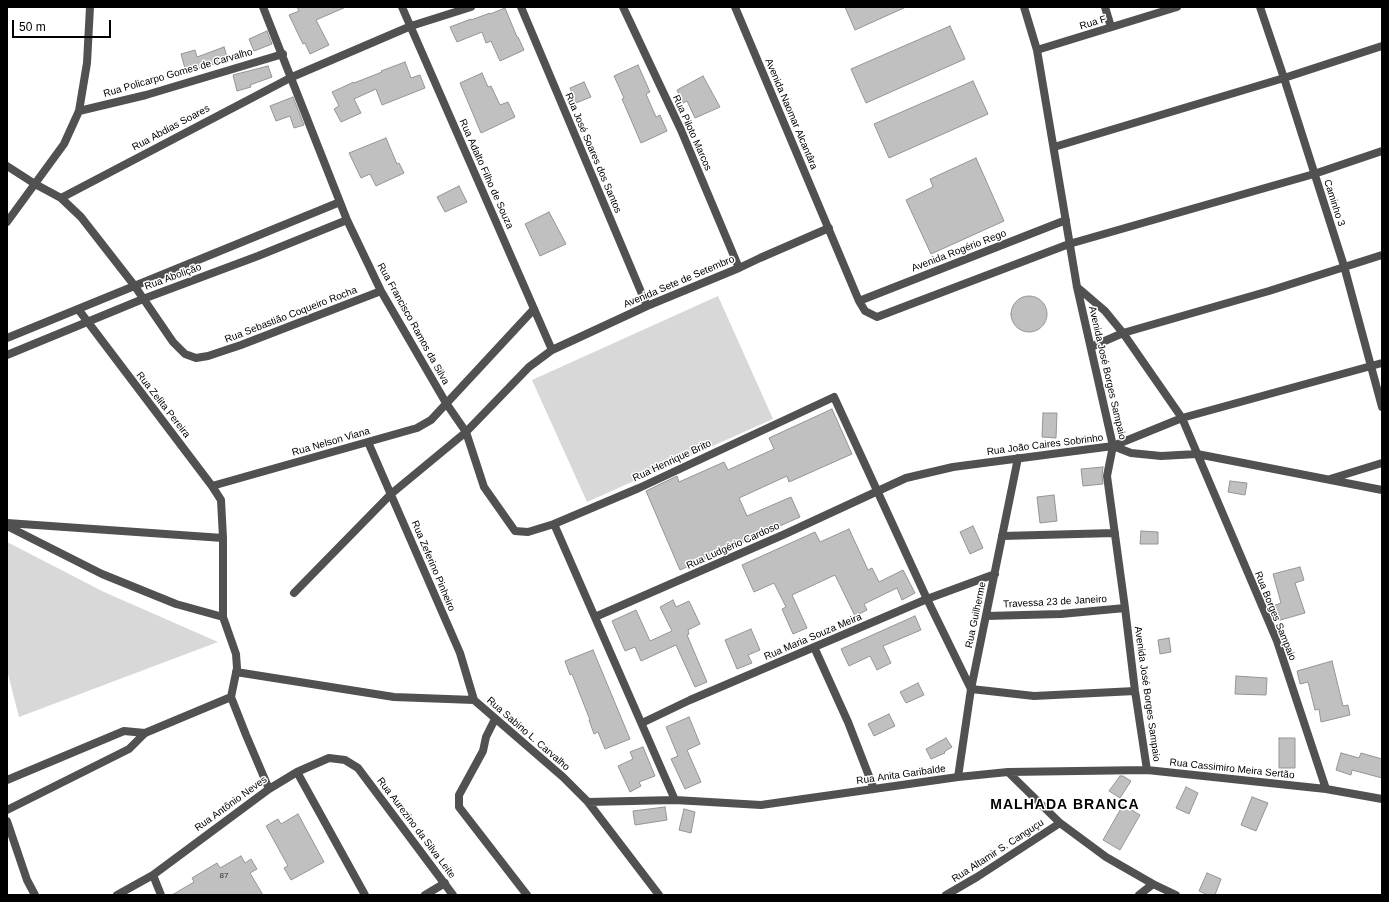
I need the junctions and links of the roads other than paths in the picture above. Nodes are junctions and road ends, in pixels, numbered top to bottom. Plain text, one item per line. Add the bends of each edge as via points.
1 (90, 7) edge
2 (263, 7) edge
3 (402, 7) edge
4 (471, 7) edge
5 (521, 7) edge
6 (623, 7) edge
7 (735, 7) edge
8 (1024, 7) edge
9 (1105, 7) edge
10 (1177, 7) edge
11 (1260, 7) edge
12 (411, 26) junction
13 (1111, 27) junction
14 (1382, 46) edge
15 (1037, 50) junction
16 (283, 54) junction
17 (292, 77) junction
18 (1284, 78) junction
19 (79, 111) junction
20 (1054, 147) junction
21 (1382, 151) edge
22 (7, 166) edge
23 (1314, 174) junction
24 (35, 184) junction
25 (61, 198) junction
26 (340, 202) junction
27 (347, 220) junction
28 (1066, 220) junction
29 (7, 222) edge
30 (829, 228) junction
31 (1069, 244) junction
32 (1382, 255) edge
33 (1344, 266) junction
34 (739, 268) junction
35 (134, 285) junction
36 (1077, 287) junction
37 (381, 291) junction
38 (142, 299) junction
39 (859, 301) junction
40 (647, 306) junction
41 (78, 309) junction
42 (534, 309) junction
43 (87, 323) junction
44 (1123, 333) junction
45 (7, 338) edge
46 (1091, 347) junction
47 (552, 350) junction
48 (7, 355) edge
49 (1382, 363) edge
50 (1370, 366) junction
51 (446, 403) junction
52 (1382, 407) edge
53 (1182, 418) junction
54 (466, 432) junction
55 (368, 442) junction
56 (1113, 446) junction
57 (1197, 454) junction
58 (1018, 458) junction
59 (1382, 463) edge
60 (1327, 480) junction
61 (212, 486) junction
62 (1382, 490) edge
63 (878, 491) junction
64 (391, 494) junction
65 (554, 524) junction
66 (7, 525) edge
67 (515, 531) joint
68 (1115, 533) junction
69 (1002, 536) junction
70 (223, 538) junction
71 (995, 574) junction
72 (294, 593) dead end
73 (927, 599) junction
74 (1125, 608) junction
75 (986, 616) junction
76 (223, 617) junction
77 (595, 617) junction
78 (814, 647) junction
79 (236, 672) junction
80 (971, 689) junction
81 (1135, 691) junction
82 (232, 697) junction
83 (474, 700) junction
84 (495, 719) junction
85 (642, 723) junction
86 (145, 733) junction
87 (1147, 770) junction
88 (297, 772) junction
89 (1008, 772) junction
90 (363, 774) joint
91 (958, 777) junction
92 (7, 780) edge
93 (269, 789) junction
94 (874, 789) junction
95 (1326, 789) junction
96 (1382, 799) edge
97 (675, 800) junction
98 (588, 802) junction
99 (7, 810) edge
100 (7, 821) edge
101 (1060, 823) junction
102 (153, 875) junction
103 (445, 883) junction
104 (1153, 884) junction
105 (35, 895) edge
106 (117, 895) edge
107 (161, 895) edge
108 (365, 895) edge
109 (425, 895) edge
110 (454, 895) edge
111 (527, 895) edge
112 (659, 895) edge
113 (946, 895) edge
114 (1139, 895) edge
115 (1176, 895) edge

1 - 19 street via 87,63
2 - 16 street, Rua Francisco Ramos da Silva
3 - 12 street, Rua Adalto Filho de Souza
4 - 12 street, Rua Abdias Soares
5 - 40 street, Rua José Soares dos Santos
6 - 34 street, Rua Piloto Marcos via 681,130
7 - 30 street, Avenida Naomar Alcantâra
8 - 15 street, Avenida José Borges Sampaio
9 - 13 street
10 - 13 street, Rua F
11 - 18 street, Caminho 3
12 - 17 street, Rua Abdias Soares
12 - 42 street, Rua Adalto Filho de Souza
13 - 15 street, Rua F
14 - 18 street
15 - 20 street, Avenida José Borges Sampaio
16 - 17 street, Rua Francisco Ramos da Silva
16 - 19 street, Rua Policarpo Gomes de Carvalho via 146,95
17 - 25 street, Rua Abdias Soares
17 - 26 street, Rua Francisco Ramos da Silva
18 - 20 street
18 - 23 street, Caminho 3
19 - 24 street via 64,144
20 - 28 street, Avenida José Borges Sampaio
21 - 23 street
22 - 24 street
23 - 31 street
23 - 33 street, Caminho 3
24 - 25 street
24 - 29 street
25 - 35 street via 81,217
26 - 27 street, Rua Francisco Ramos da Silva
26 - 35 street, Rua Abolição
27 - 37 street, Rua Francisco Ramos da Silva
27 - 38 street, Rua Abolição
28 - 31 street, Avenida José Borges Sampaio
28 - 39 street, Avenida Rogério Rego
30 - 34 street, Avenida Sete de Setembro
30 - 39 street
31 - 36 street, Avenida José Borges Sampaio
31 - 39 street via 878,317 866,311
32 - 33 street
33 - 44 street
33 - 50 street, Caminho 3
34 - 40 street, Avenida Sete de Setembro
35 - 38 street
35 - 41 street, Rua Abolição
36 - 44 street, Rua Borges Sampaio via 1105,311
36 - 46 street, Avenida José Borges Sampaio
37 - 38 street, Rua Sebastião Coqueiro Rocha via 241,345 196,358 185,354 173,342
37 - 51 street, Rua Francisco Ramos da Silva
38 - 43 street, Rua Abolição
40 - 47 street, Avenida Sete de Setembro
41 - 43 street, Rua Zelita Pereira
41 - 45 street, Rua Abolição
42 - 47 street, Rua Adalto Filho de Souza
42 - 51 street, Rua Nelson Viana
43 - 48 street, Rua Abolição
43 - 61 street, Rua Zelita Pereira
44 - 46 street
44 - 53 street, Rua Borges Sampaio
46 - 56 street, Avenida José Borges Sampaio
47 - 54 street, Avenida Sete de Setembro via 529,367
49 - 50 street
50 - 52 street, Caminho 3
50 - 53 street
51 - 54 street, Rua Francisco Ramos da Silva
51 - 55 street, Rua Nelson Viana via 431,420 417,428
53 - 56 street
53 - 57 street, Rua Borges Sampaio
54 - 64 street, Avenida Sete de Setembro
54 - 67 street, Rua Francisco Ramos da Silva via 484,487
55 - 61 street, Rua Nelson Viana
55 - 64 street, Rua Zeferino Pinheiro
56 - 57 street, Rua João Caires Sobrinho via 1131,453 1161,456
56 - 58 street, Rua João Caires Sobrinho
56 - 68 street, Avenida José Borges Sampaio via 1107,476
57 - 60 street, Rua João Caires Sobrinho
57 - 95 street, Rua Borges Sampaio via 1277,641
58 - 63 street, Rua João Caires Sobrinho via 952,467 906,478
58 - 69 street, Rua Guilherme
59 - 60 street
60 - 62 street, Rua João Caires Sobrinho
61 - 70 street, Rua Zelita Pereira via 221,500
63 - 65 street, Rua Henrique Brito via 834,397
63 - 73 street
63 - 77 street, Rua Ludgério Cardoso
64 - 72 street, Avenida Sete de Setembro
64 - 83 street, Rua Zeferino Pinheiro via 460,653
65 - 67 street, Rua Henrique Brito via 528,532
65 - 77 street
66 - 70 street
66 - 76 street via 102,574 176,604
68 - 69 street
68 - 74 street, Avenida José Borges Sampaio
69 - 71 street, Rua Guilherme
70 - 76 street
71 - 73 street, Rua Maria Souza Meira
71 - 75 street, Rua Guilherme
73 - 78 street, Rua Maria Souza Meira
73 - 80 street
74 - 75 street, Travessa 23 de Janeiro via 1061,614
74 - 81 street, Avenida José Borges Sampaio
75 - 80 street, Rua Guilherme
76 - 79 street via 236,654
77 - 85 street
78 - 85 street, Rua Maria Souza Meira
78 - 94 street via 848,722
79 - 82 street
79 - 83 street, Rua Sabino L. Carvalho via 394,697
80 - 81 street via 1034,696
80 - 91 street, Rua Guilherme
81 - 87 street, Avenida José Borges Sampaio
82 - 86 street
82 - 93 street
83 - 84 street, Rua Sabino L. Carvalho
84 - 98 street, Rua Sabino L. Carvalho via 563,777
84 - 111 street via 486,737 483,751 459,795 460,807
85 - 97 street
86 - 92 street via 124,731
86 - 99 street via 128,749
87 - 89 street, Rua Cassimiro Meira Sertão
87 - 95 street, Rua Cassimiro Meira Sertão
88 - 90 street, Rua Antônio Neves via 329,758 345,760
88 - 93 street, Rua Antônio Neves
88 - 108 street
89 - 91 street, Rua Anita Garibalde
89 - 101 street
90 - 103 street, Rua Aurezino da Silva Leite
91 - 94 street, Rua Anita Garibalde
93 - 102 street, Rua Antônio Neves
94 - 97 street, Rua Anita Garibalde via 761,805
95 - 96 street, Rua Cassimiro Meira Sertão
97 - 98 street, Rua Anita Garibalde
98 - 112 street, Rua Sabino L. Carvalho
100 - 105 street via 27,880
101 - 104 street via 1106,857
101 - 113 street, Rua Altamir S. Canguçu
102 - 106 street, Rua Antônio Neves
102 - 107 street
103 - 109 street
103 - 110 street, Rua Aurezino da Silva Leite
104 - 114 street
104 - 115 street

